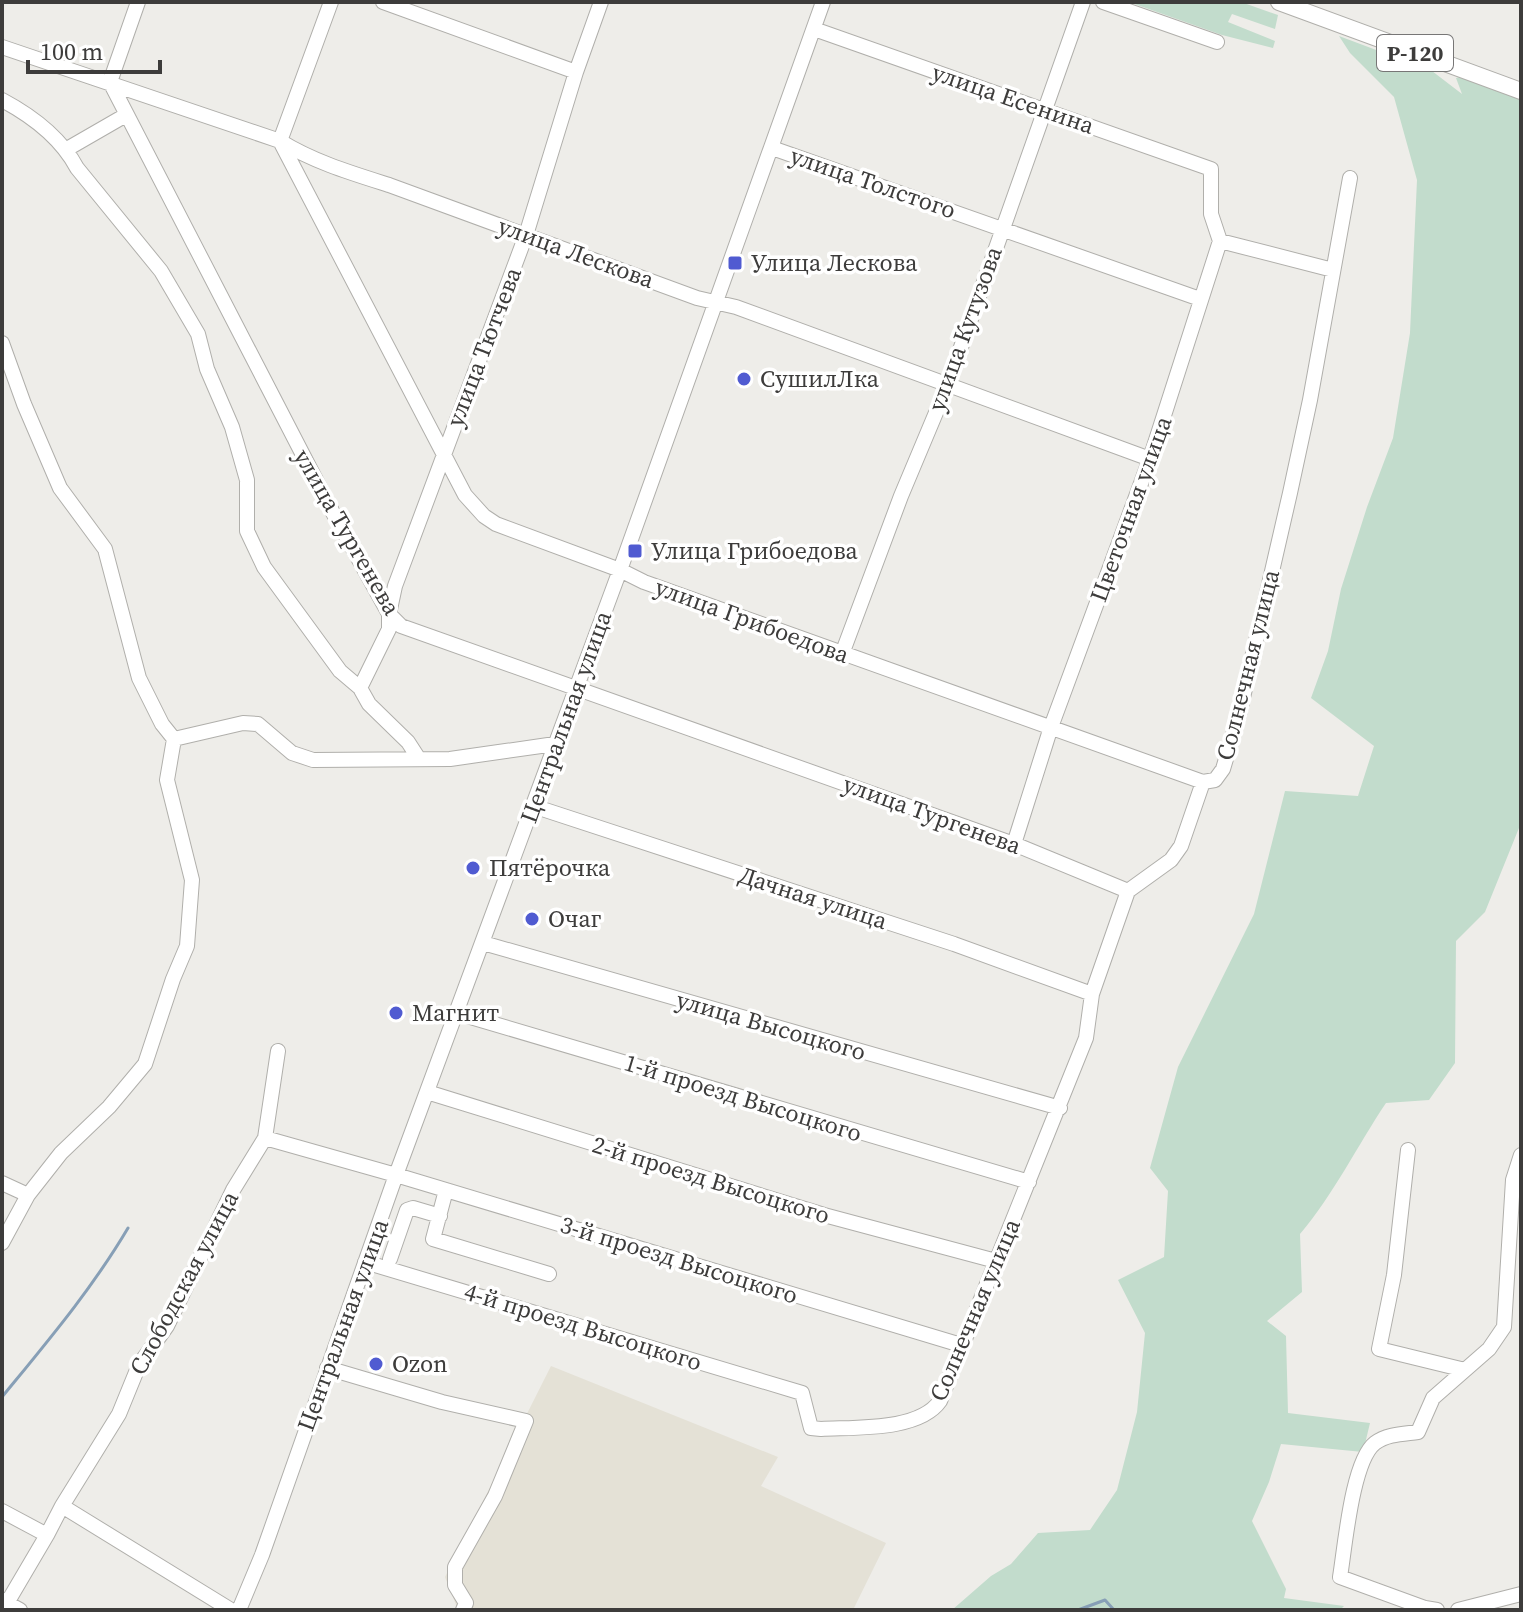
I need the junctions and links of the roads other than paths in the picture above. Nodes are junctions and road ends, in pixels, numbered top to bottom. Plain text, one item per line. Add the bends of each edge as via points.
1 (138, 2) edge
2 (331, 2) edge
3 (383, 2) edge
4 (601, 2) edge
5 (823, 2) edge
6 (1083, 2) edge
7 (1103, 2) edge
8 (1279, 2) edge
9 (814, 29) junction
10 (1217, 42) dead end
11 (2, 47) edge
12 (576, 72) junction
13 (110, 82) junction
14 (1521, 91) edge
15 (2, 100) edge
16 (1044, 110) junction
17 (126, 115) junction
18 (280, 141) junction
19 (772, 148) junction
20 (67, 149) junction
21 (1350, 178) dead end
22 (1001, 228) junction
23 (526, 235) junction
24 (1220, 241) junction
25 (1333, 270) junction
26 (1200, 299) junction
27 (716, 303) junction
28 (2, 343) edge
29 (948, 384) junction
30 (444, 453) junction
31 (1150, 459) junction
32 (620, 570) junction
33 (389, 614) junction
34 (842, 654) junction
35 (360, 688) junction
36 (576, 688) junction
37 (1051, 727) junction
38 (174, 739) junction
39 (555, 744) junction
40 (419, 759) junction
41 (1203, 782) junction
42 (533, 806) junction
43 (1014, 844) junction
44 (1128, 891) junction
45 (483, 943) junction
46 (1092, 994) junction
47 (457, 1013) junction
48 (278, 1051) dead end
49 (427, 1092) junction
50 (1060, 1108) junction
51 (265, 1138) junction
52 (1408, 1150) dead end
53 (1521, 1155) edge
54 (396, 1175) junction
55 (1029, 1182) junction
56 (2, 1183) edge
57 (446, 1190) junction
58 (28, 1195) junction
59 (440, 1216) junction
60 (2, 1243) edge
61 (390, 1259) dead end
62 (996, 1261) junction
63 (365, 1262) junction
64 (549, 1274) dead end
65 (961, 1345) junction
66 (327, 1368) junction
67 (1465, 1370) junction
68 (811, 1428) joint
69 (62, 1506) junction
70 (2, 1511) edge
71 (47, 1535) junction
72 (1521, 1594) edge
73 (10, 1604) edge
74 (1464, 1608) edge
75 (231, 1610) edge
76 (239, 1610) edge
77 (463, 1610) edge
78 (1437, 1610) edge

1 - 13 street
2 - 18 street
3 - 12 street
4 - 12 street, улица Тютчева
5 - 9 street, Центральная улица
6 - 16 street, улица Кутузова
7 - 10 street
8 - 14 main road, Р-120
9 - 16 street, улица Есенина
9 - 19 street, Центральная улица
11 - 13 street, улица Лескова
12 - 23 street, улица Тютчева
13 - 17 street, улица Тургенева
13 - 18 street, улица Лескова
15 - 20 street
16 - 22 street, улица Кутузова
16 - 24 street, улица Есенина via 1211,169 1211,214
17 - 20 street
17 - 33 street, улица Тургенева
18 - 23 street, улица Лескова via 347,172
18 - 30 street, улица Грибоедова
19 - 22 street, улица Толстого
19 - 27 street, Центральная улица
20 - 35 street via 161,271 198,334 247,480 247,531 272,578 340,671
21 - 25 street, Солнечная улица
22 - 26 street, улица Толстого
22 - 29 street, улица Кутузова
23 - 27 street, улица Лескова
23 - 30 street, улица Тютчева
24 - 25 street
24 - 26 street, Цветочная улица
25 - 41 street, Солнечная улица via 1310,400 1239,715 1223,769 1215,780
26 - 31 street, Цветочная улица
27 - 29 street, улица Лескова
27 - 32 street, Центральная улица
28 - 38 street via 60,488 105,549 139,678
29 - 31 street, улица Лескова
29 - 34 street, улица Кутузова
30 - 32 street, улица Грибоедова via 465,495 496,524
30 - 33 street, улица Тютчева
31 - 37 street, Цветочная улица
32 - 34 street, улица Грибоедова
32 - 36 street, Центральная улица
33 - 35 street, улица Тютчева via 389,629
33 - 36 street, улица Тургенева via 401,626
34 - 37 street, улица Грибоедова
35 - 40 street
36 - 39 street, Центральная улица
36 - 43 street, улица Тургенева
37 - 41 street, улица Грибоедова
37 - 43 street, Цветочная улица
38 - 40 street via 258,724 292,753 313,760
38 - 58 street via 167,780 192,880 187,946 145,1064
39 - 40 street
39 - 42 street, Центральная улица
41 - 44 street, Солнечная улица via 1181,846 1171,860
42 - 45 street, Центральная улица
42 - 46 street, Дачная улица
43 - 44 street, улица Тургенева
44 - 46 street
45 - 47 street, Центральная улица
45 - 50 street, улица Высоцкого
46 - 50 street via 1086,1038
47 - 49 street, Центральная улица
47 - 55 street, 1-й проезд Высоцкого
48 - 51 street, Слободская улица
49 - 54 street, Центральная улица
49 - 62 street, 2-й проезд Высоцкого via 824,1215
50 - 55 street, Солнечная улица
51 - 54 street, 3-й проезд Высоцкого
51 - 69 street, Слободская улица via 233,1190 167,1326 139,1365 119,1414
52 - 67 street via 1394,1275 1379,1349
53 - 67 street via 1513,1180 1504,1327
54 - 57 street, 3-й проезд Высоцкого
54 - 63 street, Центральная улица
55 - 62 street, Солнечная улица
56 - 58 street
57 - 59 street
57 - 65 street, 3-й проезд Высоцкого
58 - 60 street
59 - 61 street via 407,1210
59 - 64 street via 433,1239
62 - 65 street, Солнечная улица
63 - 66 street, Центральная улица
63 - 68 street, 4-й проезд Высоцкого via 802,1393
65 - 68 street, Солнечная улица via 940,1401 923,1417
66 - 76 street, Центральная улица
66 - 77 street via 526,1421 495,1496 455,1567 455,1585 466,1603
67 - 78 street via 1433,1398 1418,1432 1374,1443 1362,1460 1340,1577
69 - 71 street, Слободская улица
69 - 75 street
70 - 71 street
71 - 73 street, Слободская улица
72 - 74 street

